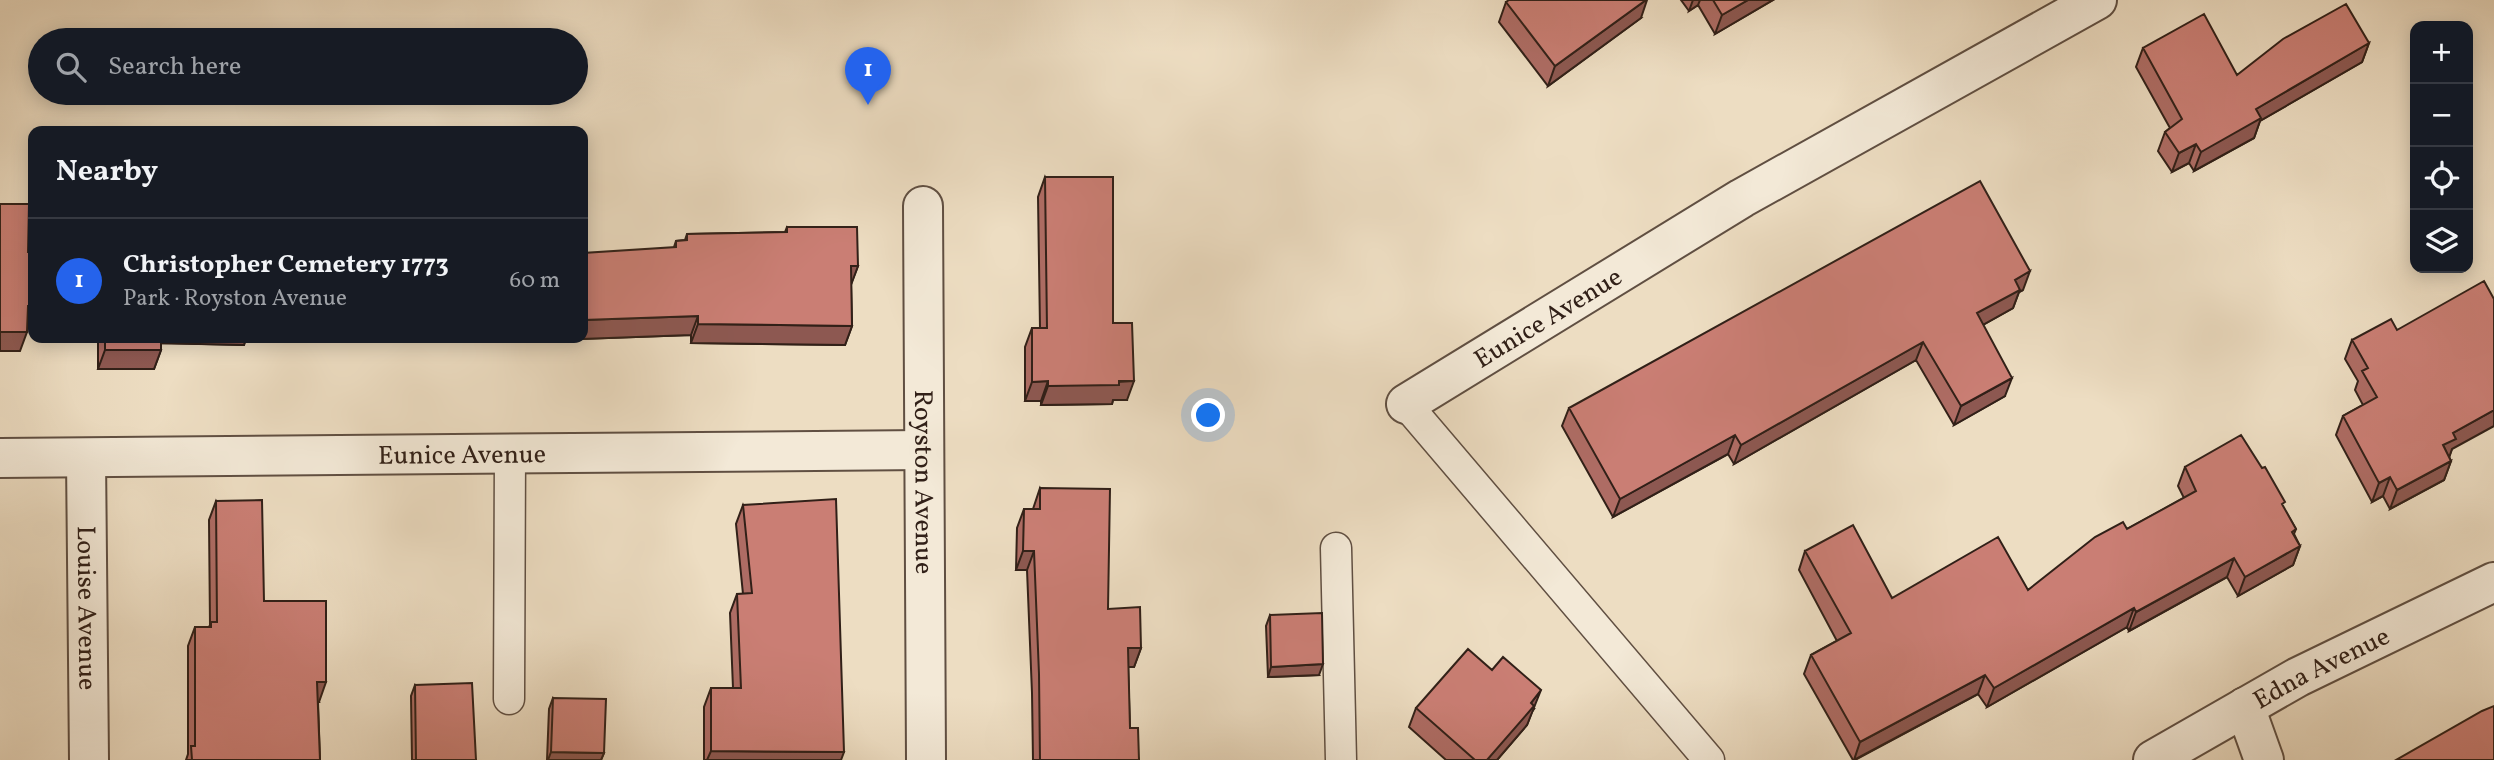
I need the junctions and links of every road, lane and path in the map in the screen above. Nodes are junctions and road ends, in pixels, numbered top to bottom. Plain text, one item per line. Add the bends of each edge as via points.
1 (2097, 0) edge
2 (923, 206) dead end
3 (1406, 404) joint
4 (923, 450) junction
5 (510, 452) junction
6 (0, 458) edge
7 (86, 458) junction
8 (1336, 548) dead end
9 (2494, 582) edge
10 (509, 699) dead end
11 (2245, 707) junction
12 (89, 760) edge
13 (926, 760) edge
14 (1341, 760) edge
15 (1709, 760) edge
16 (2153, 760) edge
17 (2264, 760) edge

1 - 3 street, Eunice Avenue via 1753,191
2 - 4 street, Royston Avenue
3 - 15 lane, Eunice Avenue
4 - 5 street, Eunice Avenue
4 - 13 street, Royston Avenue
5 - 7 street, Eunice Avenue
5 - 10 lane
6 - 7 street, Eunice Avenue
7 - 12 street, Louise Avenue
8 - 14 lane
9 - 11 street, Edna Avenue
11 - 16 street, Edna Avenue
11 - 17 street

